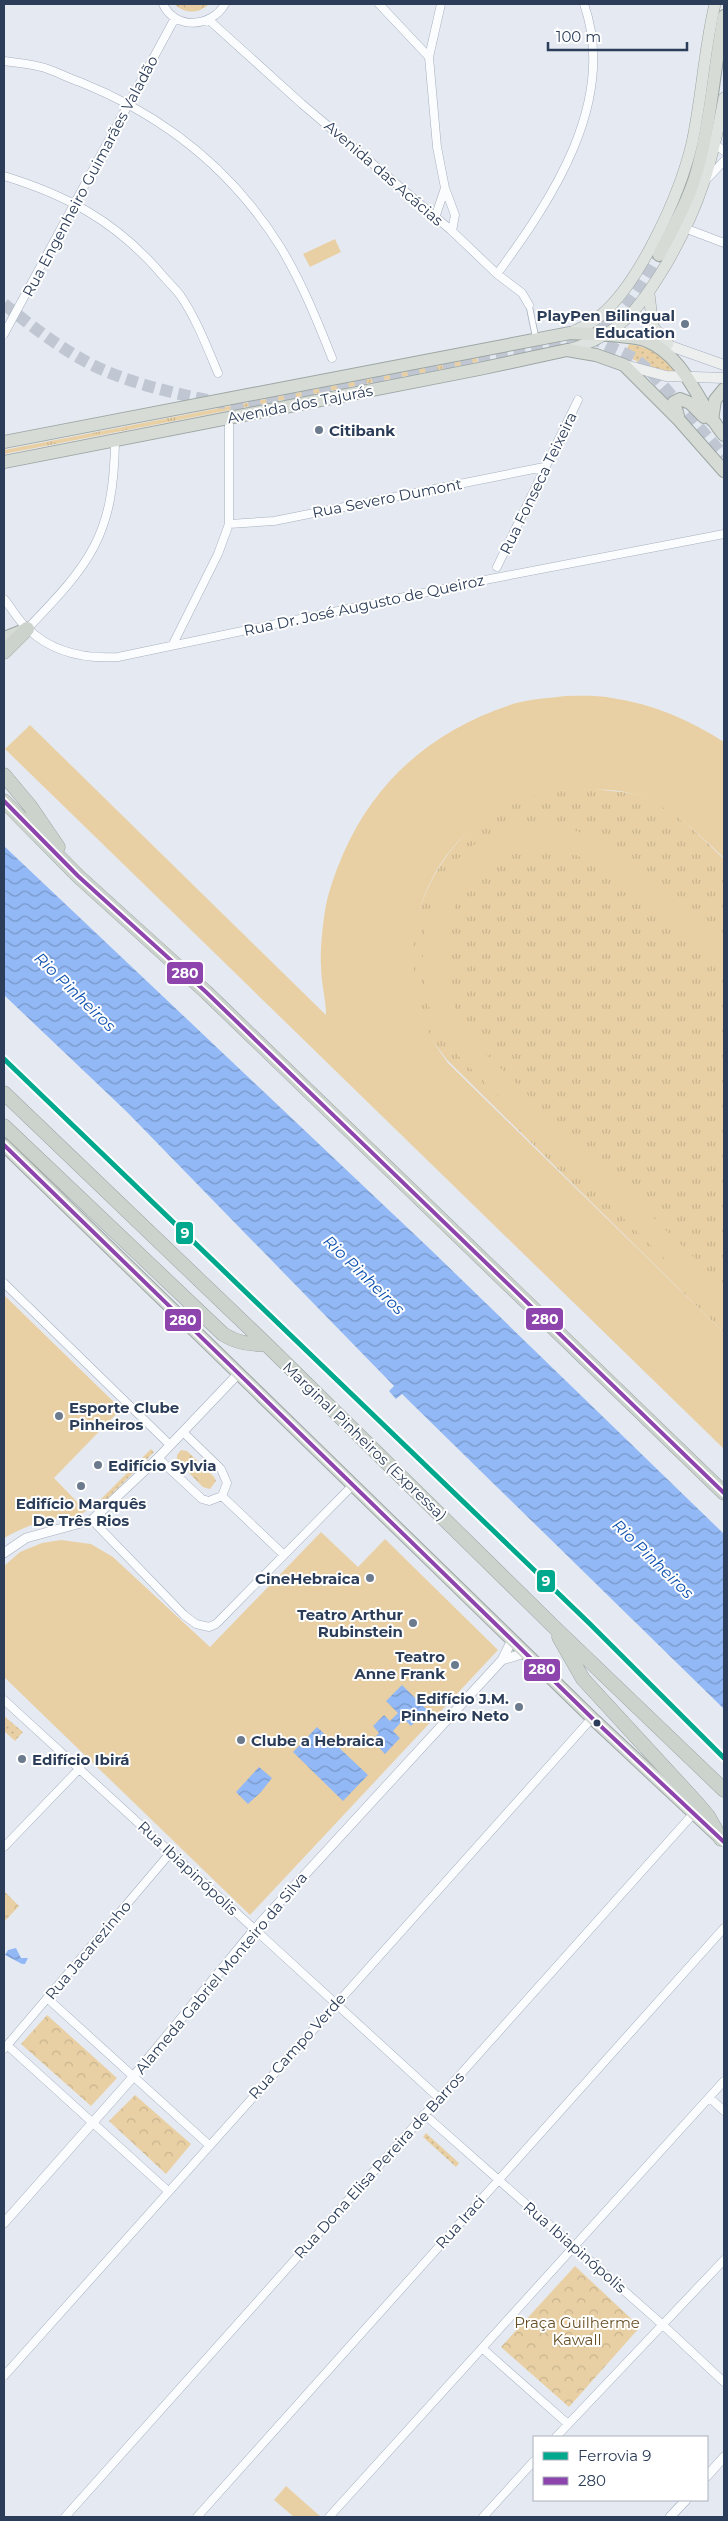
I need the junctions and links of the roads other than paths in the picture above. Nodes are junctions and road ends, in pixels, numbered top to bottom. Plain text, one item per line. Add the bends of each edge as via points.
1 (163, 4) edge
2 (225, 4) edge
3 (379, 4) edge
4 (441, 4) edge
5 (584, 4) edge
6 (715, 4) edge
7 (724, 16) edge
8 (175, 18) junction
9 (209, 20) junction
10 (429, 57) junction
11 (4, 60) edge
12 (724, 98) edge
13 (129, 103) junction
14 (720, 148) edge
15 (724, 161) edge
16 (4, 176) edge
17 (706, 180) junction
18 (446, 188) junction
19 (76, 203) junction
20 (435, 218) junction
21 (687, 228) junction
22 (452, 231) junction
23 (724, 243) edge
24 (659, 255) tunnel mouth
25 (497, 274) junction
26 (649, 294) junction
27 (614, 301) junction
28 (529, 305) joint
29 (631, 315) junction
30 (570, 333) junction
31 (4, 334) edge
32 (600, 338) junction
33 (536, 339) junction
34 (647, 340) junction
35 (668, 344) junction
36 (567, 350) junction
37 (332, 358) dead end
38 (624, 365) junction
39 (724, 365) edge
40 (218, 374) dead end
41 (687, 377) junction
42 (724, 378) edge
43 (724, 389) edge
44 (578, 400) dead end
45 (229, 418) junction
46 (680, 420) junction
47 (718, 428) edge
48 (115, 440) junction
49 (4, 442) edge
50 (5, 462) edge
51 (544, 467) junction
52 (724, 472) edge
53 (229, 524) junction
54 (724, 528) edge
55 (724, 534) edge
56 (708, 535) junction
57 (497, 567) dead end
58 (4, 599) edge
59 (27, 629) junction
60 (4, 638) edge
61 (174, 644) junction
62 (4, 652) edge
63 (4, 775) edge
64 (4, 800) edge
65 (78, 876) junction
66 (4, 1093) edge
67 (4, 1126) edge
68 (4, 1145) edge
69 (4, 1283) edge
70 (266, 1344) junction
71 (238, 1374) junction
72 (183, 1432) junction
73 (170, 1445) junction
74 (158, 1458) junction
75 (354, 1484) junction
76 (724, 1493) edge
77 (222, 1496) junction
78 (92, 1520) junction
79 (4, 1553) edge
80 (284, 1556) junction
81 (553, 1626) junction
82 (512, 1640) junction
83 (525, 1653) junction
84 (502, 1660) junction
85 (4, 1700) edge
86 (592, 1718) junction
87 (80, 1768) junction
88 (724, 1790) edge
89 (693, 1814) junction
90 (723, 1841) edge
91 (4, 1848) edge
92 (171, 1852) junction
93 (724, 1928) edge
94 (254, 1930) junction
95 (47, 1998) junction
96 (335, 2003) junction
97 (5, 2047) edge
98 (133, 2077) junction
99 (724, 2081) edge
100 (439, 2098) junction
101 (710, 2098) junction
102 (724, 2111) edge
103 (424, 2114) junction
104 (94, 2123) junction
105 (209, 2145) junction
106 (499, 2180) junction
107 (168, 2191) junction
108 (4, 2223) edge
109 (576, 2247) junction
110 (724, 2260) edge
111 (664, 2326) junction
112 (482, 2348) junction
113 (4, 2376) edge
114 (724, 2382) edge
115 (568, 2424) junction
116 (557, 2436) edge
117 (724, 2457) edge
118 (533, 2462) edge
119 (708, 2475) edge
120 (685, 2501) edge
121 (65, 2517) edge
122 (197, 2517) edge
123 (329, 2517) edge
124 (483, 2517) edge
125 (670, 2517) edge

1 - 8 street
2 - 9 street
3 - 10 street
4 - 10 street
5 - 25 street via 593,48 590,90 581,126 570,158 549,199
6 - 27 main road via 686,162 659,230 637,271
7 - 24 highway via 697,172
8 - 9 street via 194,24
8 - 13 street, Rua Engenheiro Guimarães Valadão
9 - 20 street, Avenida das Acácias
10 - 18 street via 437,147
11 - 13 street via 45,68
12 - 14 main road, Avenida dos Tajurás
13 - 19 street, Rua Engenheiro Guimarães Valadão
13 - 37 street via 198,150 256,212 301,285
14 - 17 main road, Avenida dos Tajurás
15 - 17 street
16 - 19 street
17 - 21 main road, Avenida dos Tajurás
18 - 20 street
18 - 22 street via 455,214
19 - 31 street, Rua Engenheiro Guimarães Valadão
19 - 40 street via 114,228 179,294
20 - 22 street, Avenida das Acácias
21 - 23 street
21 - 26 main road, Avenida dos Tajurás
22 - 25 street, Avenida das Acácias
25 - 28 street, Avenida das Acácias via 522,293
26 - 29 main road, Avenida dos Tajurás
26 - 35 main road via 653,327
27 - 29 main road via 618,314
27 - 30 main road via 591,323
28 - 33 street, Avenida das Acácias
29 - 32 main road, Avenida dos Tajurás
30 - 32 highway, Avenida dos Tajurás
30 - 33 highway, Avenida dos Tajurás
32 - 34 highway, Avenida dos Tajurás
32 - 36 main road, Avenida dos Tajurás
33 - 49 highway, Avenida dos Tajurás
34 - 35 main road
34 - 41 highway via 667,354
35 - 39 main road
36 - 38 highway via 596,355
36 - 45 highway, Avenida dos Tajurás
38 - 41 main road via 654,374
38 - 46 highway
41 - 42 main road
41 - 47 highway
43 - 47 highway via 715,400
44 - 51 street, Rua Fonseca Teixeira
45 - 48 highway, Avenida dos Tajurás
45 - 53 street
46 - 47 highway via 674,405 680,399 690,403
46 - 52 highway
48 - 50 highway, Avenida dos Tajurás
48 - 59 street via 114,481 98,544 62,593
51 - 53 street, Rua Severo Dumont via 274,521
51 - 57 street, Rua Fonseca Teixeira
53 - 61 street
54 - 56 street
55 - 56 street
56 - 61 street, Rua Dr. José Augusto de Queiroz
58 - 59 street, Rua Dr. José Augusto de Queiroz
59 - 60 highway
59 - 61 street, Rua Dr. José Augusto de Queiroz via 63,651 96,658 118,657
59 - 62 highway
63 - 65 highway via 30,806
64 - 65 highway
65 - 76 highway via 213,999
66 - 70 highway, Marginal Pinheiros (Expressa)
67 - 70 highway via 223,1334 242,1343
68 - 71 highway
69 - 73 street
70 - 81 highway, Marginal Pinheiros (Expressa)
71 - 72 street
71 - 75 highway
72 - 73 street
72 - 77 street via 221,1469 227,1482
73 - 74 street
74 - 77 street via 202,1499 209,1501
74 - 78 street
75 - 80 street
75 - 82 highway
77 - 80 street
78 - 79 street via 26,1538
78 - 80 street via 184,1615 204,1627 216,1624
81 - 88 highway, Marginal Pinheiros (Expressa)
81 - 90 highway via 583,1679 708,1816
82 - 83 highway
82 - 84 street, Alameda Gabriel Monteiro da Silva
83 - 84 street
83 - 86 highway
84 - 94 street, Alameda Gabriel Monteiro da Silva
85 - 87 street, Rua Ibiapinópolis
86 - 89 highway
86 - 96 street, Rua Campo Verde
87 - 91 street
87 - 92 street, Rua Ibiapinópolis
89 - 90 highway
89 - 100 street, Rua Dona Elisa Pereira de Barros
92 - 94 street, Rua Ibiapinópolis
92 - 95 street, Rua Jacarezinho
93 - 106 street, Rua Iraci
94 - 96 street, Rua Ibiapinópolis
94 - 98 street, Alameda Gabriel Monteiro da Silva
95 - 97 street, Rua Jacarezinho
95 - 98 street
96 - 100 street, Rua Ibiapinópolis
96 - 105 street, Rua Campo Verde
97 - 104 street
98 - 104 street, Alameda Gabriel Monteiro da Silva
98 - 105 street
99 - 101 street
100 - 103 street, Rua Dona Elisa Pereira de Barros
101 - 102 street
101 - 109 street
103 - 106 street, Rua Ibiapinópolis
103 - 121 street, Rua Dona Elisa Pereira de Barros
104 - 107 street
104 - 108 street, Alameda Gabriel Monteiro da Silva
105 - 107 street, Rua Campo Verde
106 - 109 street, Rua Ibiapinópolis
106 - 122 street, Rua Iraci
107 - 113 street, Rua Campo Verde
109 - 111 street, Rua Ibiapinópolis
109 - 112 street
110 - 111 street
111 - 114 street, Rua Ibiapinópolis
111 - 115 street
112 - 115 street
112 - 123 street
115 - 116 street
117 - 119 street
118 - 124 street
120 - 125 street

